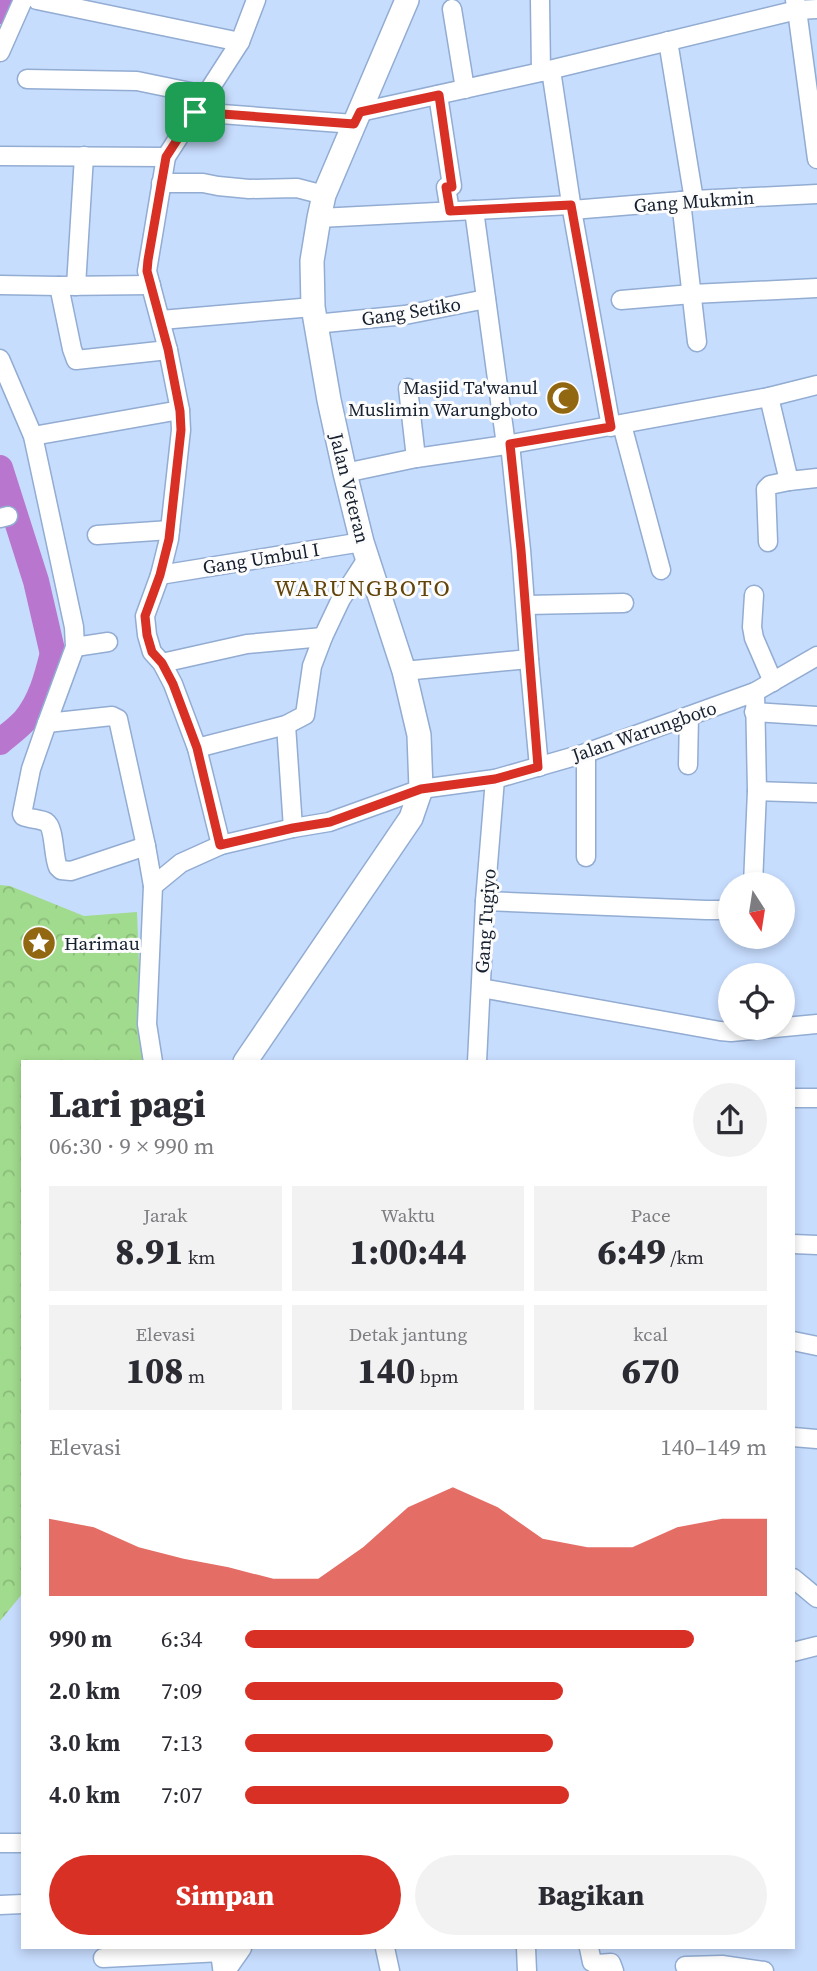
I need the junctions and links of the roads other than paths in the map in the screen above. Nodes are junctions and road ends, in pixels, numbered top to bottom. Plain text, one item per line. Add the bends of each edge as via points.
1 (23, 0) edge
2 (37, 0) edge
3 (256, 0) edge
4 (407, 0) edge
5 (540, 0) edge
6 (796, 5) edge
7 (452, 9) dead end
8 (817, 9) edge
9 (668, 41) junction
10 (240, 42) junction
11 (810, 43) edge
12 (0, 52) edge
13 (546, 71) junction
14 (27, 79) dead end
15 (465, 89) junction
16 (205, 95) junction
17 (439, 95) junction
18 (195, 112) junction
19 (814, 117) edge
20 (357, 118) junction
21 (0, 156) edge
22 (84, 156) junction
23 (166, 157) junction
24 (817, 159) edge
25 (161, 183) junction
26 (817, 194) edge
27 (324, 195) junction
28 (688, 200) junction
29 (572, 207) junction
30 (474, 210) junction
31 (450, 211) junction
32 (319, 218) junction
33 (0, 285) edge
34 (151, 285) junction
35 (68, 286) junction
36 (817, 288) edge
37 (692, 293) junction
38 (486, 299) junction
39 (621, 300) dead end
40 (314, 316) junction
41 (161, 320) junction
42 (697, 342) dead end
43 (168, 349) junction
44 (0, 359) edge
45 (817, 385) edge
46 (408, 388) dead end
47 (769, 397) junction
48 (180, 411) junction
49 (617, 426) junction
50 (33, 436) junction
51 (508, 445) junction
52 (416, 458) junction
53 (345, 473) junction
54 (817, 478) edge
55 (789, 481) junction
56 (170, 530) junction
57 (97, 535) dead end
58 (768, 542) dead end
59 (364, 550) junction
60 (661, 570) dead end
61 (160, 575) junction
62 (754, 595) dead end
63 (624, 603) dead end
64 (526, 605) junction
65 (323, 637) junction
66 (108, 642) dead end
67 (75, 647) junction
68 (817, 656) edge
69 (528, 659) junction
70 (162, 663) junction
71 (404, 671) junction
72 (773, 682) junction
73 (754, 692) junction
74 (754, 712) junction
75 (689, 716) junction
76 (817, 716) edge
77 (47, 723) junction
78 (286, 725) junction
79 (197, 748) junction
80 (586, 754) junction
81 (688, 765) dead end
82 (538, 767) junction
83 (495, 779) junction
84 (421, 789) junction
85 (757, 792) junction
86 (817, 793) edge
87 (293, 828) junction
88 (220, 845) junction
89 (146, 846) junction
90 (586, 857) dead end
91 (754, 872) edge
92 (153, 886) junction
93 (485, 901) junction
94 (718, 910) edge
95 (481, 988) junction
96 (817, 1024) edge
97 (153, 1060) edge
98 (246, 1060) edge
99 (477, 1060) edge
100 (795, 1098) edge
101 (817, 1098) edge
102 (795, 1244) edge
103 (817, 1245) edge
104 (795, 1341) edge
105 (817, 1346) edge
106 (795, 1437) edge
107 (817, 1439) edge
108 (795, 1579) edge
109 (815, 1593) edge
110 (817, 1646) edge
111 (795, 1652) edge
112 (0, 1843) edge
113 (21, 1843) edge
114 (21, 1904) edge
115 (0, 1905) edge
116 (385, 1949) edge
117 (526, 1949) edge
118 (589, 1949) edge
119 (227, 1958) edge
120 (103, 1959) edge
121 (685, 1966) dead end
122 (753, 1970) edge
123 (390, 1971) edge
124 (527, 1971) edge
125 (614, 1971) edge

1 - 12 street
2 - 10 street
3 - 10 street
4 - 20 main road, Jalan Veteran
5 - 13 street
6 - 8 street
6 - 9 street
6 - 11 street
7 - 15 street
9 - 13 street
9 - 28 street
10 - 16 street
11 - 19 street
13 - 15 street
13 - 29 street
14 - 16 street via 137,81
15 - 17 street
16 - 18 street
17 - 20 street
17 - 31 street via 452,187 446,187
18 - 20 street
18 - 23 street
19 - 24 street
20 - 27 main road, Jalan Veteran
21 - 22 street
22 - 23 street
22 - 35 street
23 - 25 street
25 - 27 street via 297,188
25 - 34 street via 148,260
26 - 28 street, Gang Mukmin
27 - 32 main road, Jalan Veteran
28 - 29 street, Gang Mukmin
28 - 37 street
29 - 30 street, Gang Mukmin
29 - 49 street
30 - 31 street, Gang Mukmin
30 - 38 street
31 - 32 street, Gang Mukmin
32 - 40 main road, Jalan Veteran via 312,261
33 - 35 street
34 - 35 street
34 - 41 street
35 - 43 street via 76,360
36 - 37 street
37 - 39 street
37 - 42 street
38 - 40 street, Gang Setiko via 405,315
38 - 51 street, Gang Setiko
40 - 41 street, Gang Setiko
40 - 53 main road, Jalan Veteran
41 - 43 street
43 - 48 street
44 - 50 street
45 - 47 street
46 - 52 street
47 - 49 street
47 - 55 street
48 - 50 street
48 - 56 street
49 - 51 street
49 - 60 street
50 - 67 street
51 - 52 street
51 - 64 street, Gang Setiko
52 - 53 street
53 - 59 main road, Jalan Veteran
54 - 55 street
55 - 58 street via 766,489
56 - 57 street
56 - 61 street
59 - 61 street, Gang Umbul I
59 - 65 street
59 - 71 main road, Jalan Veteran
61 - 70 street via 145,616 152,652
62 - 72 street via 754,638
63 - 64 street
64 - 69 street, Gang Setiko
65 - 70 street via 247,645
65 - 78 street via 312,666 305,715
66 - 67 street
67 - 77 street
68 - 72 street, Jalan Warungboto
69 - 71 street
69 - 82 street, Gang Setiko
70 - 79 street
71 - 84 main road, Jalan Veteran via 419,736
72 - 73 street, Jalan Warungboto
73 - 74 street
73 - 75 street, Jalan Warungboto
74 - 76 street
74 - 85 street
75 - 80 street, Jalan Warungboto
75 - 81 street
77 - 89 street via 118,719
77 - 89 street via 22,814 50,827 58,867 71,871
78 - 79 street
78 - 87 street
79 - 88 street
80 - 82 street, Jalan Warungboto
80 - 90 street
82 - 83 street, Jalan Warungboto
83 - 84 street, Jalan Warungboto
83 - 93 street, Gang Tugiyo
84 - 87 street, Jalan Warungboto via 330,822
84 - 98 main road, Jalan Veteran via 411,818
85 - 86 street
85 - 91 street
87 - 88 street, Jalan Warungboto
88 - 92 street, Jalan Warungboto via 181,863
89 - 92 street
92 - 97 street via 147,1024
93 - 94 street
93 - 95 street, Gang Tugiyo
95 - 96 street via 720,1031
95 - 99 street, Gang Tugiyo
100 - 101 street
102 - 103 street
104 - 105 street
106 - 107 street
108 - 109 street
110 - 111 street
112 - 113 street
114 - 115 street
116 - 123 street
117 - 124 street
118 - 125 street via 592,1962 611,1963
119 - 120 street
121 - 122 street

